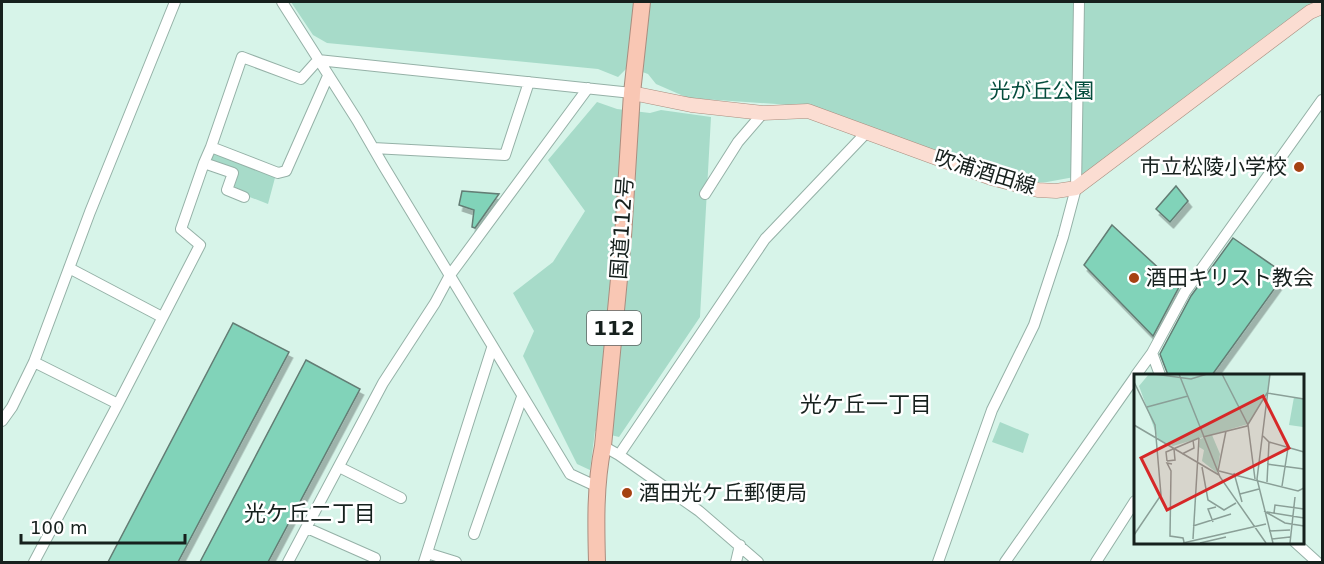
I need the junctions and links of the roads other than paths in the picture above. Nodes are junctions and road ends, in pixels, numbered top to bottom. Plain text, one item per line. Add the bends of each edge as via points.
1 (175, 2) edge
2 (282, 2) edge
3 (642, 2) edge
4 (1078, 2) edge
5 (1323, 7) edge
6 (318, 60) junction
7 (328, 76) junction
8 (529, 82) junction
9 (588, 88) junction
10 (632, 93) junction
11 (1323, 100) edge
12 (764, 113) junction
13 (866, 133) junction
14 (211, 147) junction
15 (373, 148) junction
16 (204, 163) junction
17 (1076, 188) junction
18 (705, 194) dead end
19 (244, 197) dead end
20 (69, 268) junction
21 (450, 275) junction
22 (162, 317) junction
23 (492, 348) junction
24 (1152, 353) junction
25 (34, 362) junction
26 (1137, 374) edge
27 (1160, 374) edge
28 (1134, 379) edge
29 (522, 397) junction
30 (118, 404) junction
31 (2, 422) edge
32 (603, 446) junction
33 (619, 455) junction
34 (339, 467) junction
35 (598, 487) junction
36 (401, 498) dead end
37 (1134, 503) edge
38 (307, 528) junction
39 (474, 534) dead end
40 (1296, 543) edge
41 (740, 545) junction
42 (375, 558) dead end
43 (425, 558) edge
44 (34, 562) edge
45 (288, 562) edge
46 (456, 562) edge
47 (597, 562) edge
48 (736, 562) edge
49 (758, 562) edge
50 (938, 562) edge
51 (1005, 562) edge
52 (1096, 562) edge
53 (1314, 562) edge

1 - 20 street
2 - 6 street
3 - 10 highway, 国道112号 / 112
4 - 17 street
5 - 17 main road via 1310,12
6 - 7 street
6 - 8 street
6 - 14 street via 301,79 242,57
7 - 14 street via 286,171 278,173
7 - 15 street
8 - 9 street
8 - 15 street via 505,155
9 - 10 street
9 - 21 street
10 - 12 main road, 吹浦酒田線 via 691,105
10 - 32 highway, 国道112号 / 112
11 - 24 street via 1185,292
12 - 13 main road, 吹浦酒田線 via 808,111
12 - 18 street via 738,142
13 - 17 main road, 吹浦酒田線 via 991,178 1038,190
13 - 33 street via 765,239
14 - 16 street
15 - 21 street
16 - 19 street via 232,173 227,190
16 - 22 street via 181,229 200,245
17 - 50 street via 1034,326 992,410
20 - 22 street
20 - 25 street
21 - 23 street
21 - 34 street via 383,383
22 - 30 street
23 - 29 street
23 - 43 street
24 - 26 street
24 - 27 street
25 - 30 street
25 - 31 street
28 - 51 street
29 - 35 street via 570,474
29 - 39 street
30 - 44 street
32 - 33 street
32 - 35 highway, 国道112号 / 112
33 - 41 street
34 - 36 street
34 - 38 street
35 - 47 highway, 国道112号 / 112
37 - 52 street
38 - 42 street
38 - 45 street
40 - 53 street
41 - 48 street
41 - 49 street
43 - 46 street

